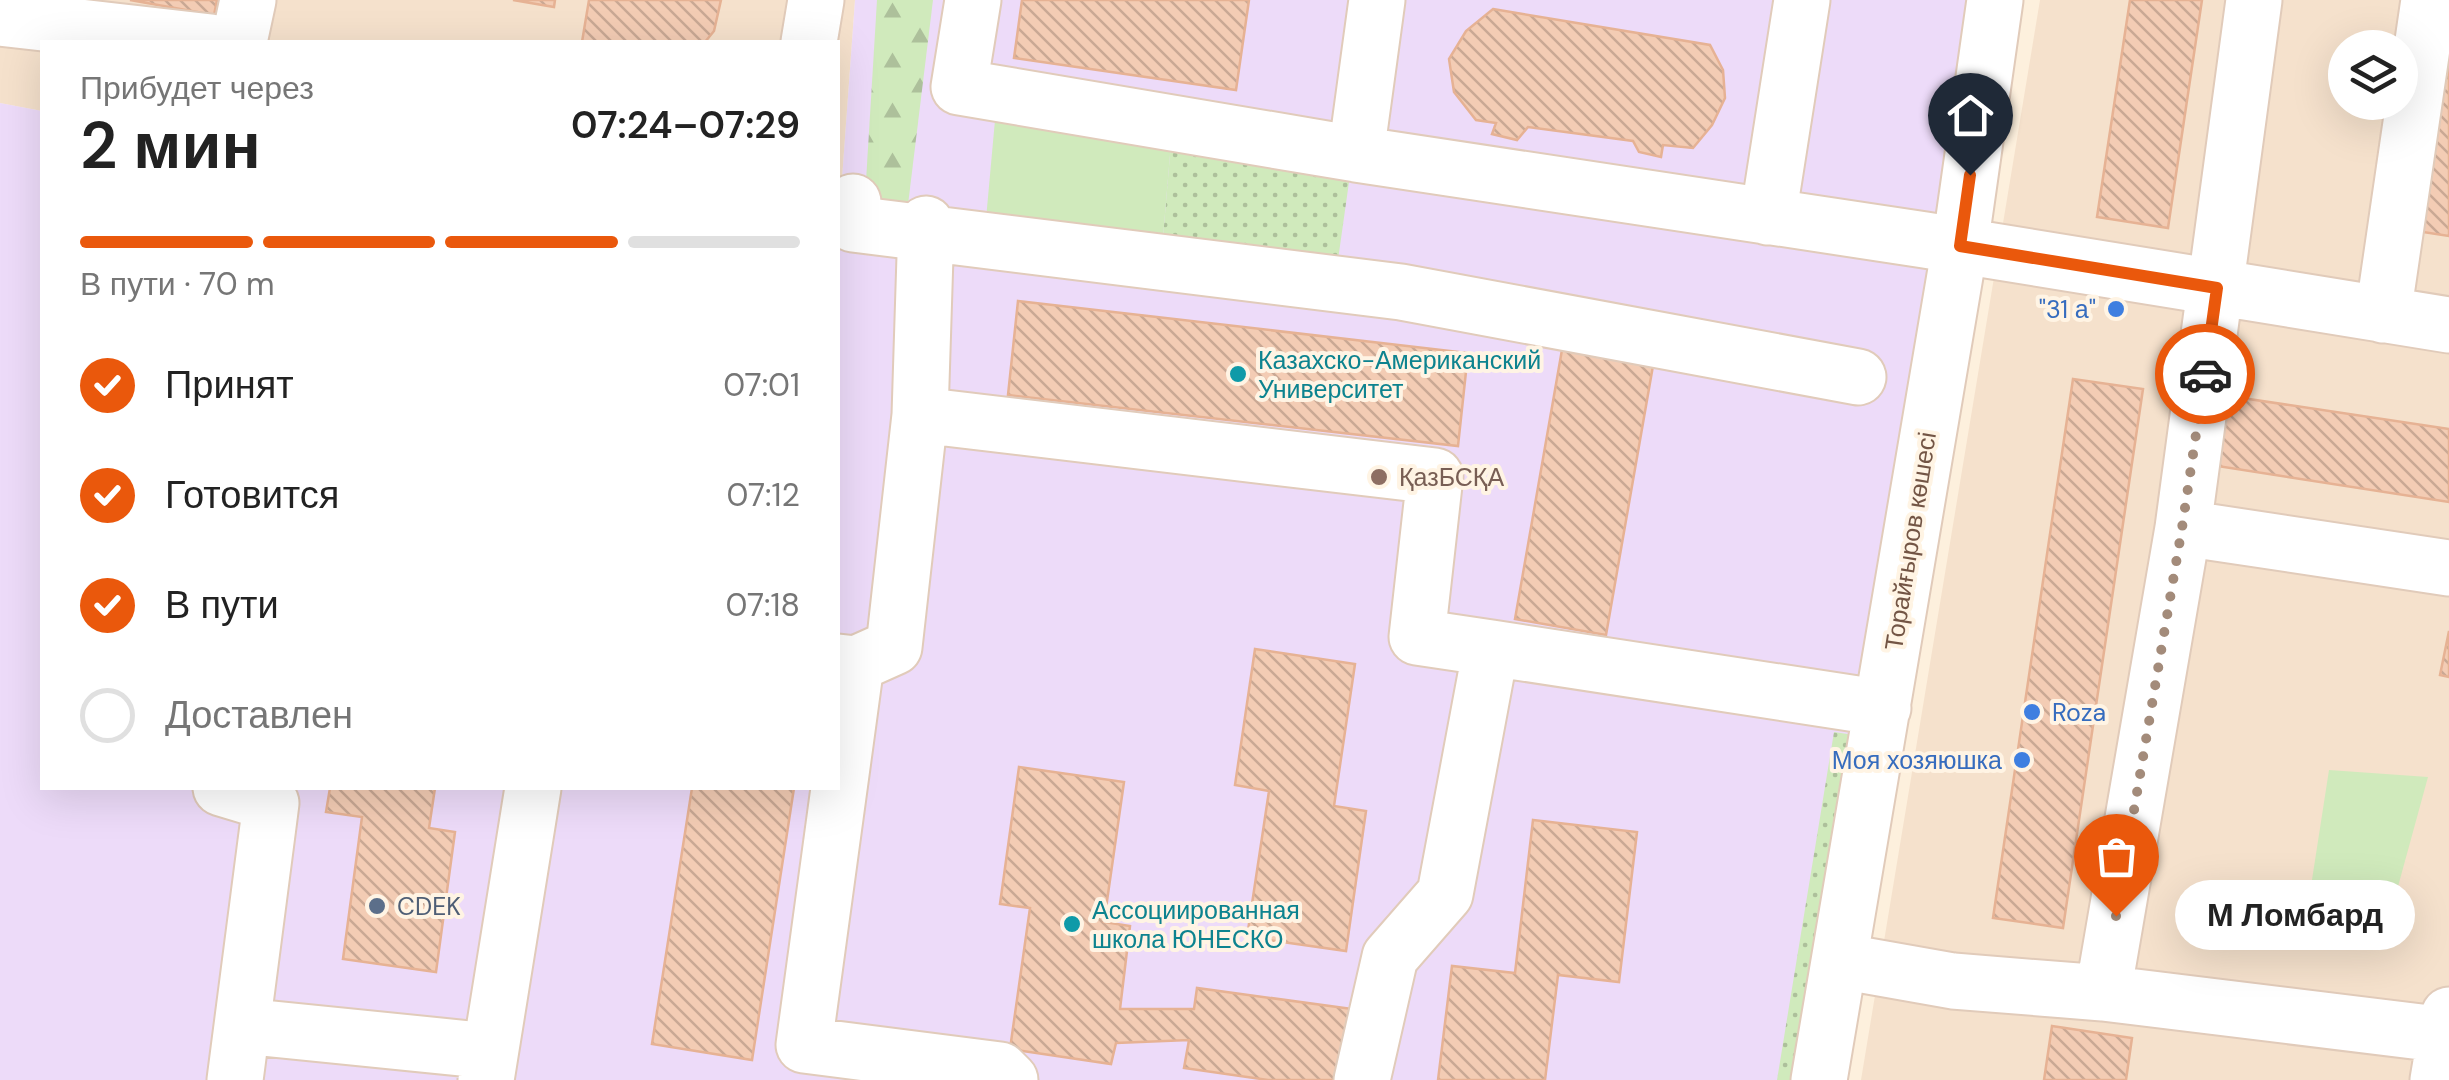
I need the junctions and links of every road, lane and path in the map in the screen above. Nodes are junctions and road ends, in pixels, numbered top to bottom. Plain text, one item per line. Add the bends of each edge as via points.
1 (248, 0) edge
2 (816, 0) edge
3 (973, 0) edge
4 (1377, 0) edge
5 (1802, 0) edge
6 (1995, 0) edge
7 (2254, 0) edge
8 (2430, 0) edge
9 (0, 18) edge
10 (194, 40) edge
11 (239, 40) edge
12 (809, 40) edge
13 (1356, 154) junction
14 (854, 202) dead end
15 (1768, 217) junction
16 (926, 228) junction
17 (1960, 246) junction
18 (2217, 288) junction
19 (2383, 314) junction
20 (2449, 325) edge
21 (1858, 377) dead end
22 (920, 415) junction
23 (2182, 528) junction
24 (2449, 568) edge
25 (1491, 648) junction
26 (847, 663) edge
27 (1882, 708) junction
28 (840, 725) edge
29 (228, 790) edge
30 (533, 790) edge
31 (833, 790) edge
32 (1840, 962) junction
33 (2103, 993) junction
34 (243, 1026) junction
35 (2444, 1043) edge
36 (488, 1065) edge
37 (235, 1080) edge
38 (1010, 1080) edge
39 (1362, 1080) edge
40 (1819, 1080) edge

1 - 11 street
2 - 12 street
3 - 13 street via 958,88
4 - 13 street
5 - 15 street
6 - 17 street, Торайғыров көшесі
7 - 18 street
8 - 19 street
9 - 10 street
13 - 15 street
14 - 16 street via 852,224
15 - 17 street
16 - 21 street via 1401,292
16 - 22 street
17 - 18 street
17 - 27 street, Торайғыров көшесі
18 - 19 street
18 - 23 street
19 - 20 street
22 - 25 street via 1435,476 1418,637
22 - 26 street via 894,647
23 - 24 street
23 - 33 street
25 - 27 street
25 - 39 street via 1445,894 1390,958
26 - 28 street
27 - 32 street, Торайғыров көшесі
29 - 34 street via 271,804
30 - 36 street
31 - 38 street via 804,1045 1000,1070
32 - 33 street via 1953,982
32 - 40 street, Торайғыров көшесі
33 - 35 street
34 - 36 street
34 - 37 street

